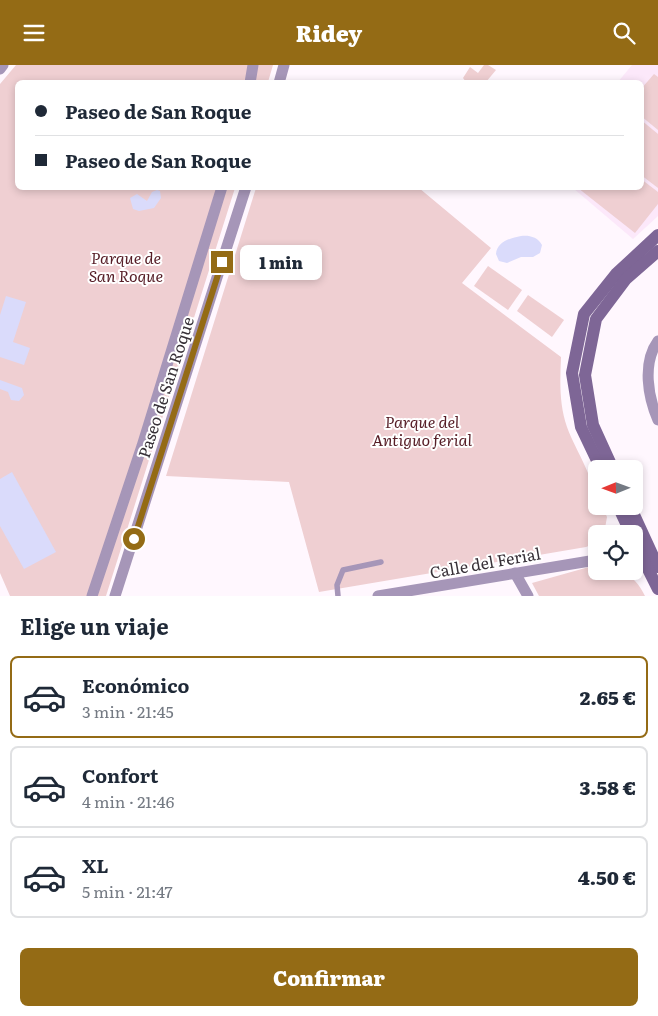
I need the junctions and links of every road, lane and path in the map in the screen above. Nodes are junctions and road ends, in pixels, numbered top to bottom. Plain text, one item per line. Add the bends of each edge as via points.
1 (3, 65) edge
2 (253, 65) edge
3 (284, 65) edge
4 (0, 69) edge
5 (250, 80) edge
6 (280, 80) edge
7 (221, 190) edge
8 (245, 190) edge
9 (658, 235) edge
10 (658, 251) edge
11 (658, 341) edge
12 (658, 421) edge
13 (596, 460) edge
14 (609, 460) edge
15 (633, 515) edge
16 (645, 551) edge
17 (588, 560) edge
18 (381, 563) dead end
19 (658, 567) edge
20 (515, 573) junction
21 (658, 589) edge
22 (92, 596) edge
23 (115, 596) edge
24 (338, 596) edge
25 (378, 596) edge
26 (528, 596) edge

1 - 4 street
2 - 5 street
3 - 6 street
7 - 22 street
8 - 23 street, Paseo de San Roque
9 - 13 street via 616,273 584,314 572,373 580,427
10 - 14 street via 626,279 596,319 585,375 593,425
11 - 12 street via 648,367 648,383
15 - 16 street
16 - 19 street
16 - 21 street
17 - 20 street, Calle del Ferial
18 - 24 lane via 343,570 337,585
20 - 25 street, Calle del Ferial
20 - 26 street

